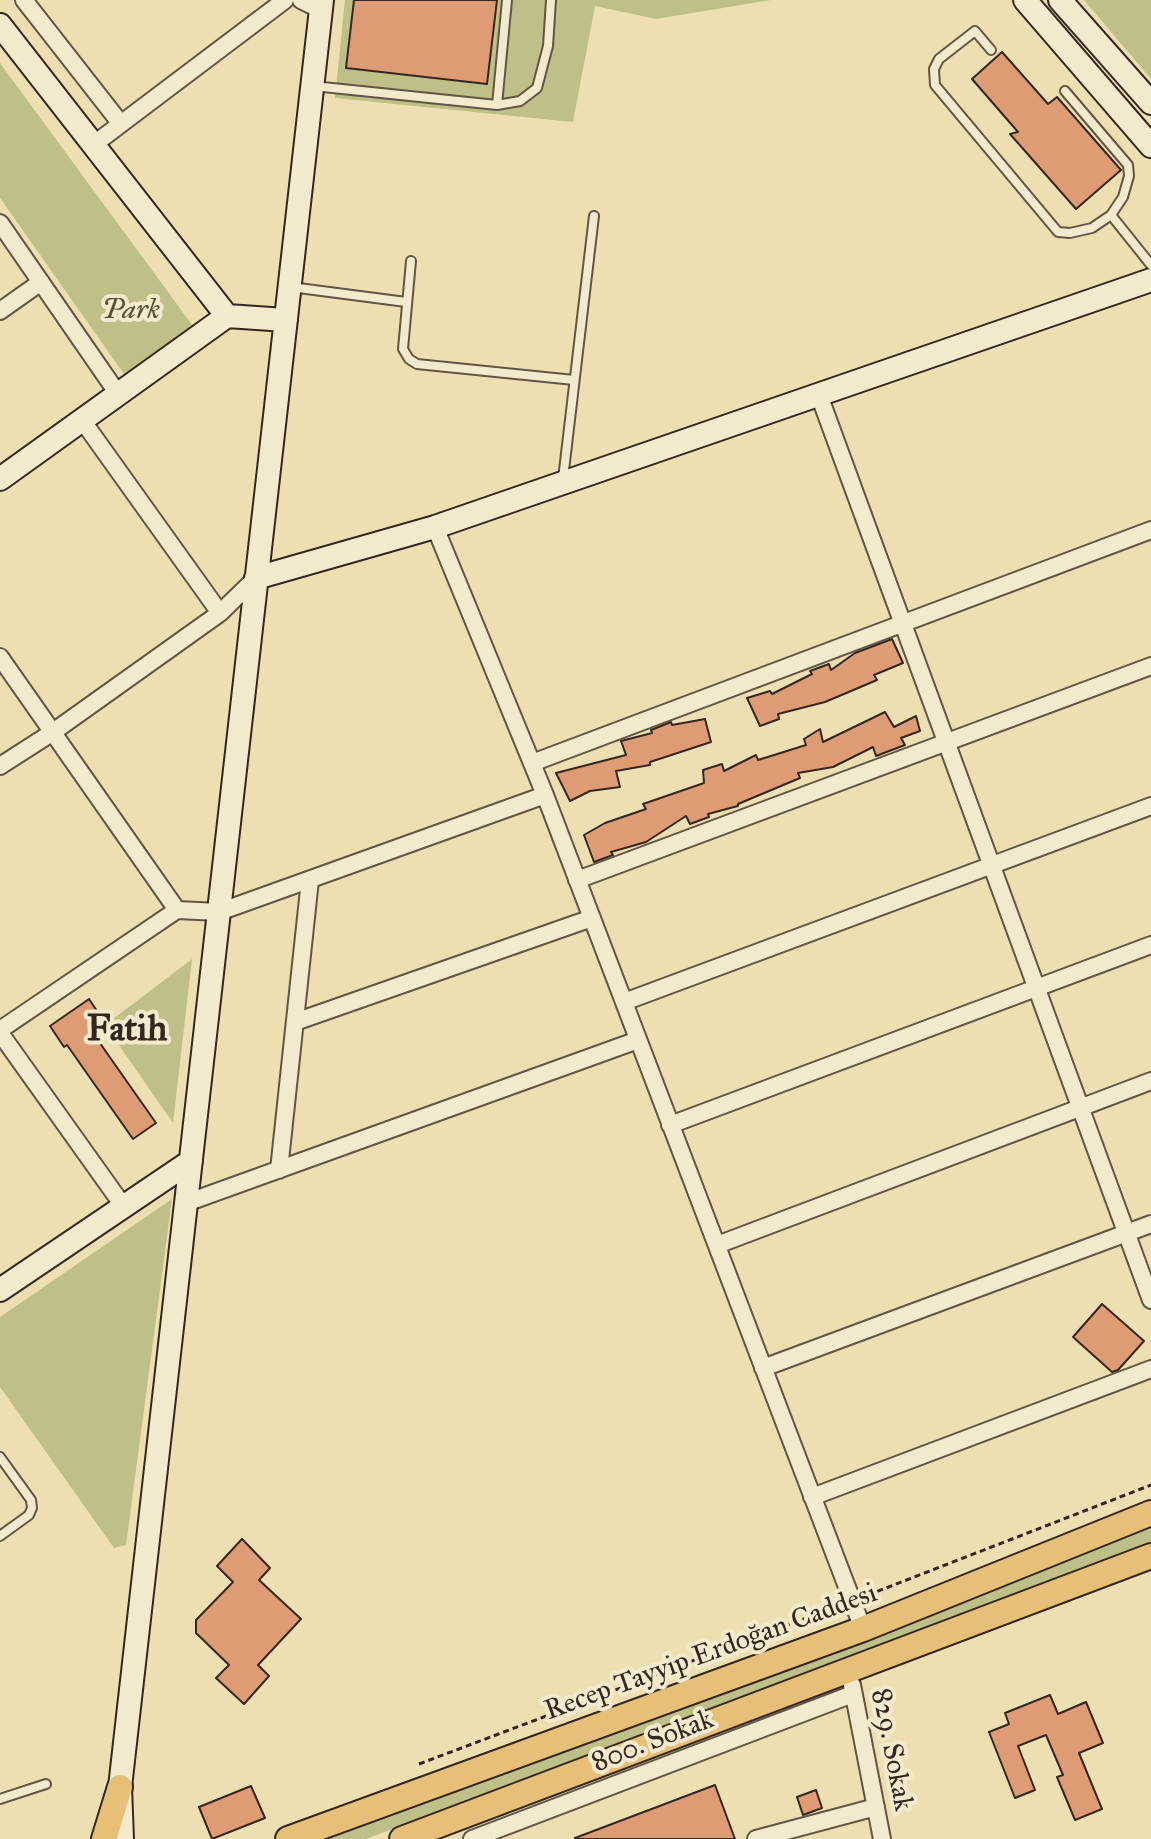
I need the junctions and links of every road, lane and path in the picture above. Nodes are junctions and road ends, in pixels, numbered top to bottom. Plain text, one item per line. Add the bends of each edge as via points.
1 (24, 0) edge
2 (285, 0) edge
3 (507, 0) edge
4 (551, 0) edge
5 (1025, 0) edge
6 (1060, 0) edge
7 (315, 3) edge
8 (0, 25) edge
9 (991, 50) dead end
10 (313, 86) junction
11 (1065, 91) dead end
12 (1151, 103) edge
13 (497, 105) junction
14 (121, 124) junction
15 (93, 145) junction
16 (1151, 146) edge
17 (1111, 215) junction
18 (594, 216) dead end
19 (0, 223) edge
20 (411, 261) dead end
21 (1151, 265) edge
22 (1151, 280) edge
23 (41, 282) junction
24 (290, 286) junction
25 (406, 302) junction
26 (0, 311) edge
27 (227, 316) junction
28 (286, 320) junction
29 (574, 380) junction
30 (118, 394) junction
31 (819, 395) junction
32 (82, 420) junction
33 (0, 479) edge
34 (562, 483) junction
35 (435, 527) junction
36 (1151, 530) edge
37 (256, 578) junction
38 (220, 613) junction
39 (902, 622) junction
40 (0, 657) edge
41 (1151, 666) edge
42 (53, 732) junction
43 (946, 742) junction
44 (532, 763) junction
45 (0, 766) edge
46 (545, 795) junction
47 (1151, 806) edge
48 (992, 865) junction
49 (310, 880) junction
50 (577, 880) junction
51 (177, 910) junction
52 (219, 912) junction
53 (592, 918) junction
54 (1151, 945) edge
55 (1036, 987) junction
56 (624, 1002) junction
57 (295, 1022) junction
58 (0, 1032) edge
59 (638, 1040) junction
60 (1151, 1081) edge
61 (1080, 1107) junction
62 (670, 1125) junction
63 (191, 1161) junction
64 (279, 1170) junction
65 (186, 1203) junction
66 (124, 1207) junction
67 (1151, 1224) edge
68 (1126, 1233) junction
69 (717, 1245) junction
70 (0, 1290) edge
71 (1151, 1300) edge
72 (763, 1368) junction
73 (1151, 1369) edge
74 (0, 1457) edge
75 (1151, 1485) edge
76 (812, 1497) junction
77 (1151, 1513) edge
78 (0, 1536) edge
79 (1151, 1556) edge
80 (852, 1601) junction
81 (863, 1629) junction
82 (851, 1682) junction
83 (419, 1764) dead end
84 (46, 1784) dead end
85 (120, 1787) junction
86 (0, 1799) edge
87 (876, 1807) junction
88 (444, 1832) edge
89 (297, 1837) edge
90 (104, 1839) edge
91 (122, 1839) edge
92 (402, 1839) edge
93 (472, 1839) edge
94 (756, 1839) edge
95 (882, 1839) edge

1 - 14 street
2 - 14 street
3 - 13 lane
4 - 13 lane via 548,46 537,88 520,101
5 - 16 street
6 - 12 street
7 - 10 street
8 - 15 street
9 - 17 lane via 975,31 939,59 935,85 1058,232 1092,228
10 - 13 lane
10 - 24 street
11 - 17 lane via 1128,165 1123,197
14 - 15 street
15 - 27 street
17 - 21 lane
18 - 29 lane
19 - 23 street
20 - 25 lane
22 - 31 street
23 - 26 street
23 - 30 street
24 - 25 lane
24 - 28 street
25 - 29 lane via 403,349 417,364
27 - 28 street
27 - 30 street
28 - 37 street
29 - 34 lane
30 - 32 street
31 - 34 street
31 - 39 street
32 - 33 street
32 - 38 street
34 - 35 street
35 - 37 street
35 - 44 street
36 - 39 street
37 - 38 street
37 - 52 street
38 - 42 street
39 - 43 street
39 - 44 street
40 - 42 street
41 - 43 street
42 - 45 street
42 - 51 street
43 - 48 street
43 - 50 street
44 - 46 street
46 - 49 street
46 - 50 street
47 - 48 street
48 - 55 street
48 - 56 street
49 - 52 street
49 - 57 street
50 - 53 street
51 - 52 street
51 - 58 street
52 - 63 street
53 - 56 street
53 - 57 street
54 - 55 street
55 - 61 street
55 - 62 street
56 - 59 street
57 - 64 street
58 - 66 street
59 - 62 street
59 - 64 street
60 - 61 street
61 - 68 street
61 - 69 street
62 - 69 street
63 - 65 street
63 - 66 street
64 - 65 street
65 - 85 street
66 - 70 street
67 - 68 street
68 - 71 street
68 - 72 street
69 - 72 street
72 - 76 street
73 - 76 street
74 - 78 lane via 32,1508
75 - 80 path
76 - 80 street
77 - 81 main road, Recep Tayyip Erdoğan Caddesi
79 - 82 main road
80 - 81 street
80 - 83 path
81 - 89 main road, Recep Tayyip Erdoğan Caddesi
82 - 87 street, 829. Sokak
82 - 88 main road
82 - 93 street, 800. Sokak
84 - 86 lane
85 - 90 main road
85 - 91 street
87 - 94 street
87 - 95 street, 829. Sokak
88 - 92 main road

